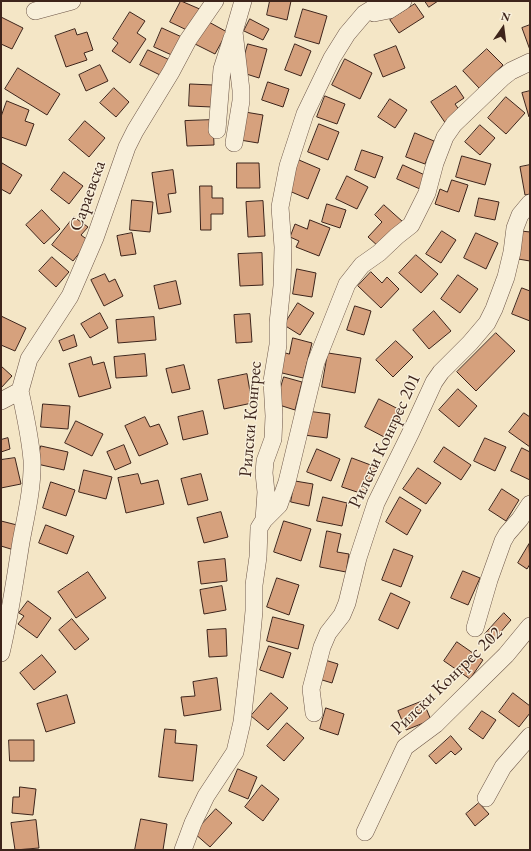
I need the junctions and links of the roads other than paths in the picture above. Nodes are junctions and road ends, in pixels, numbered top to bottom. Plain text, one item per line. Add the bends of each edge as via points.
1 (72, 1) edge
2 (215, 1) edge
3 (243, 1) edge
4 (385, 1) edge
5 (403, 1) edge
6 (364, 7) edge
7 (35, 11) dead end
8 (234, 32) junction
9 (530, 62) edge
10 (217, 130) dead end
11 (234, 143) dead end
12 (530, 203) edge
13 (20, 391) junction
14 (1, 401) edge
15 (530, 504) edge
16 (264, 520) junction
17 (530, 626) edge
18 (475, 628) dead end
19 (1, 653) edge
20 (314, 713) dead end
21 (530, 736) edge
22 (486, 798) dead end
23 (365, 832) dead end
24 (183, 850) edge

1 - 7 street
2 - 13 street, Сараевска via 188,40 129,142 92,245 70,296 29,359
3 - 8 street
4 - 6 street, Рилски Конгрес
5 - 6 street via 389,10
6 - 16 street, Рилски Конгрес via 332,58 305,114 283,188 280,207 282,286 278,345 272,381 272,439 264,473
8 - 10 street via 222,69
8 - 11 street via 241,90
9 - 16 street via 502,78 454,124 434,163 427,193 411,225 362,265 346,284 316,362 279,505
12 - 20 street, Рилски Конгрес 201 via 520,215 515,228 506,277 487,323 434,382 376,503 347,603 322,647 311,689
13 - 14 street
13 - 19 street via 32,461 31,476 27,515
15 - 18 street, Рилски Конгрес 202 via 503,541
16 - 24 street, Рилски Конгрес via 259,528 251,643 238,742 231,759 206,796
17 - 23 street, Рилски Конгрес 202 via 506,655 445,716 405,747
21 - 22 street via 503,767

